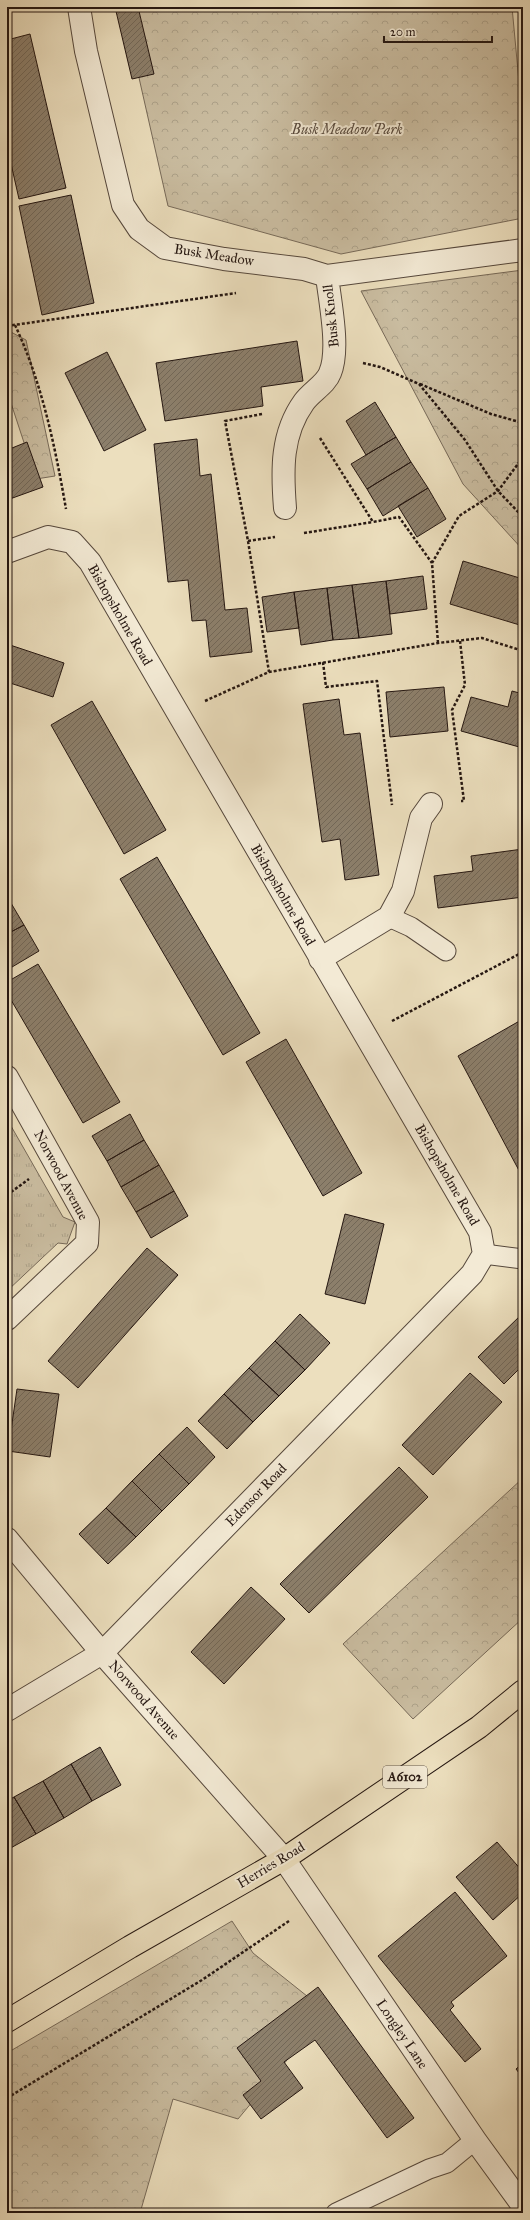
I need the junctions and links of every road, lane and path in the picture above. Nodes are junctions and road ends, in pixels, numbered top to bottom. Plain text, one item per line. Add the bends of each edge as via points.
1 (80, 7) edge
2 (523, 250) edge
3 (327, 276) junction
4 (242, 292) dead end
5 (7, 326) edge
6 (15, 326) junction
7 (335, 357) junction
8 (419, 384) junction
9 (523, 423) edge
10 (523, 457) edge
11 (498, 491) junction
12 (285, 508) dead end
13 (523, 517) edge
14 (373, 522) dead end
15 (303, 533) dead end
16 (279, 536) dead end
17 (248, 541) dead end
18 (72, 542) junction
19 (7, 552) edge
20 (460, 641) junction
21 (438, 643) junction
22 (523, 651) edge
23 (323, 662) junction
24 (178, 713) junction
25 (431, 804) joint
26 (393, 813) dead end
27 (389, 917) junction
28 (446, 951) dead end
29 (523, 952) edge
30 (320, 959) junction
31 (365, 1035) junction
32 (7, 1077) edge
33 (31, 1177) dead end
34 (7, 1195) edge
35 (484, 1254) junction
36 (523, 1259) edge
37 (7, 1319) edge
38 (7, 1539) edge
39 (102, 1653) junction
40 (523, 1691) edge
41 (7, 1710) edge
42 (284, 1859) junction
43 (314, 1904) junction
44 (7, 2021) edge
45 (7, 2098) edge
46 (474, 2140) junction
47 (523, 2206) edge
48 (336, 2213) edge

1 - 3 street, Busk Meadow via 86,51 123,205 139,230 165,248 304,269
2 - 3 street, Busk Meadow
3 - 7 street, Busk Knoll
4 - 6 path
5 - 6 path
6 - 18 path via 28,353 54,442
7 - 8 path via 380,367
7 - 12 street, Busk Knoll via 330,374 295,416 286,439 283,476
8 - 9 path via 491,414
8 - 11 path via 465,440
10 - 11 path
11 - 13 path
11 - 21 path via 459,516 432,563
14 - 15 path
16 - 17 path
18 - 19 street via 48,537
18 - 24 street, Bishopsholme Road via 90,562
20 - 21 path
20 - 22 path via 482,638
20 - 25 path via 465,685 452,710 464,801
21 - 23 path
23 - 24 path via 268,672
23 - 26 path via 326,687 377,681
24 - 30 street, Bishopsholme Road
25 - 27 street via 421,818 403,891
27 - 28 lane via 411,927
27 - 30 street
29 - 31 path
30 - 31 street, Bishopsholme Road
31 - 35 street, Bishopsholme Road via 480,1232
32 - 37 street, Norwood Avenue via 88,1222 87,1243
33 - 34 path
35 - 36 lane
35 - 39 street, Edensor Road via 472,1274
38 - 39 street, Norwood Avenue
39 - 41 street, Edensor Road
39 - 42 street, Norwood Avenue
40 - 42 main road, Herries Road / A6102 via 479,1727
42 - 43 street, Longley Lane
42 - 44 main road, Herries Road / A6102
43 - 45 path via 202,1980
43 - 46 street, Longley Lane
46 - 47 street, Longley Lane
46 - 48 lane via 446,2163

